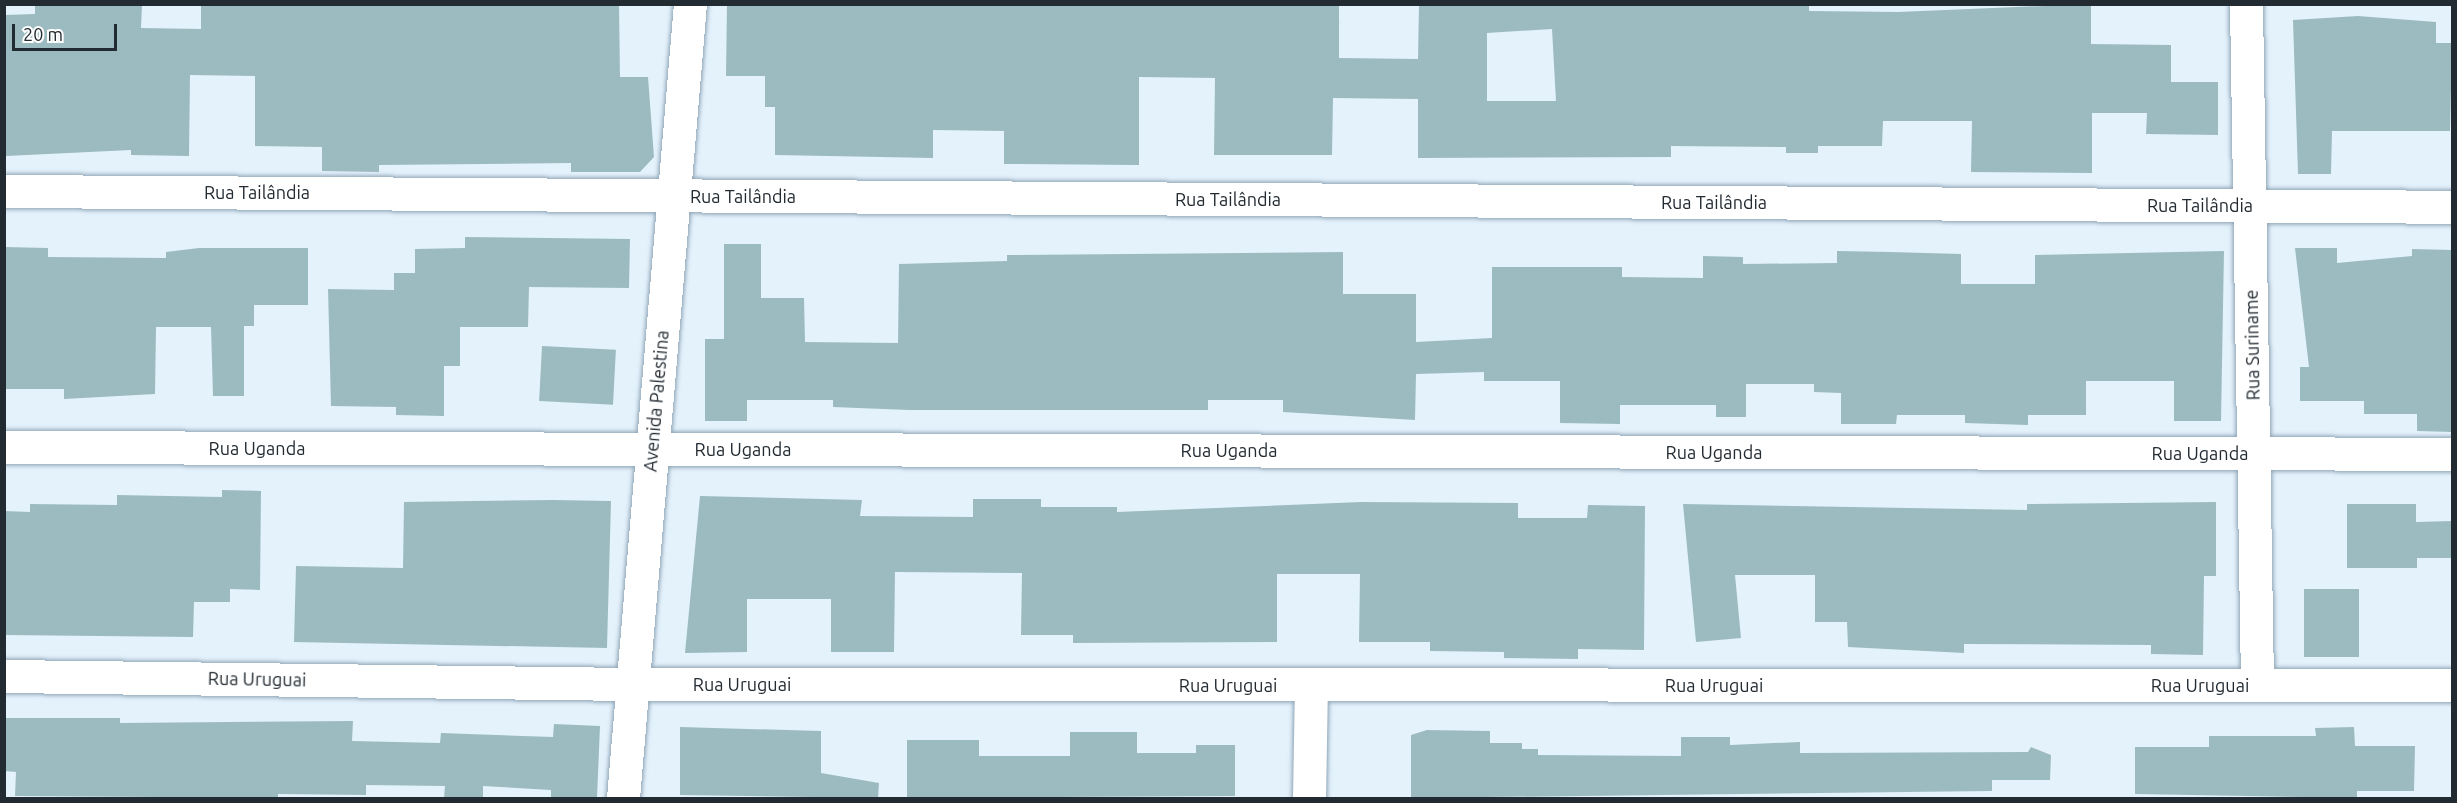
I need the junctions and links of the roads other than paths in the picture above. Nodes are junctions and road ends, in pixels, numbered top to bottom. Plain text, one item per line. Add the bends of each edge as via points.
1 (690, 4) edge
2 (2246, 4) edge
3 (4, 191) edge
4 (674, 195) junction
5 (2249, 205) junction
6 (2452, 207) edge
7 (4, 447) edge
8 (652, 449) junction
9 (2253, 453) junction
10 (2452, 454) edge
11 (4, 676) edge
12 (633, 684) junction
13 (1311, 685) junction
14 (2257, 685) junction
15 (2452, 685) edge
16 (623, 798) edge
17 (1309, 798) edge

1 - 4 street, Avenida Palestina
2 - 5 street, Rua Suriname
3 - 4 street, Rua Tailândia
4 - 5 street, Rua Tailândia
4 - 8 street, Avenida Palestina
5 - 6 street, Rua Tailândia
5 - 9 street, Rua Suriname
7 - 8 street, Rua Uganda
8 - 9 street, Rua Uganda
8 - 12 street, Avenida Palestina
9 - 10 street, Rua Uganda
9 - 14 street, Rua Suriname
11 - 12 street, Rua Uruguai
12 - 13 street, Rua Uruguai
12 - 16 street, Avenida Palestina
13 - 14 street, Rua Uruguai
13 - 17 street
14 - 15 street, Rua Uruguai

